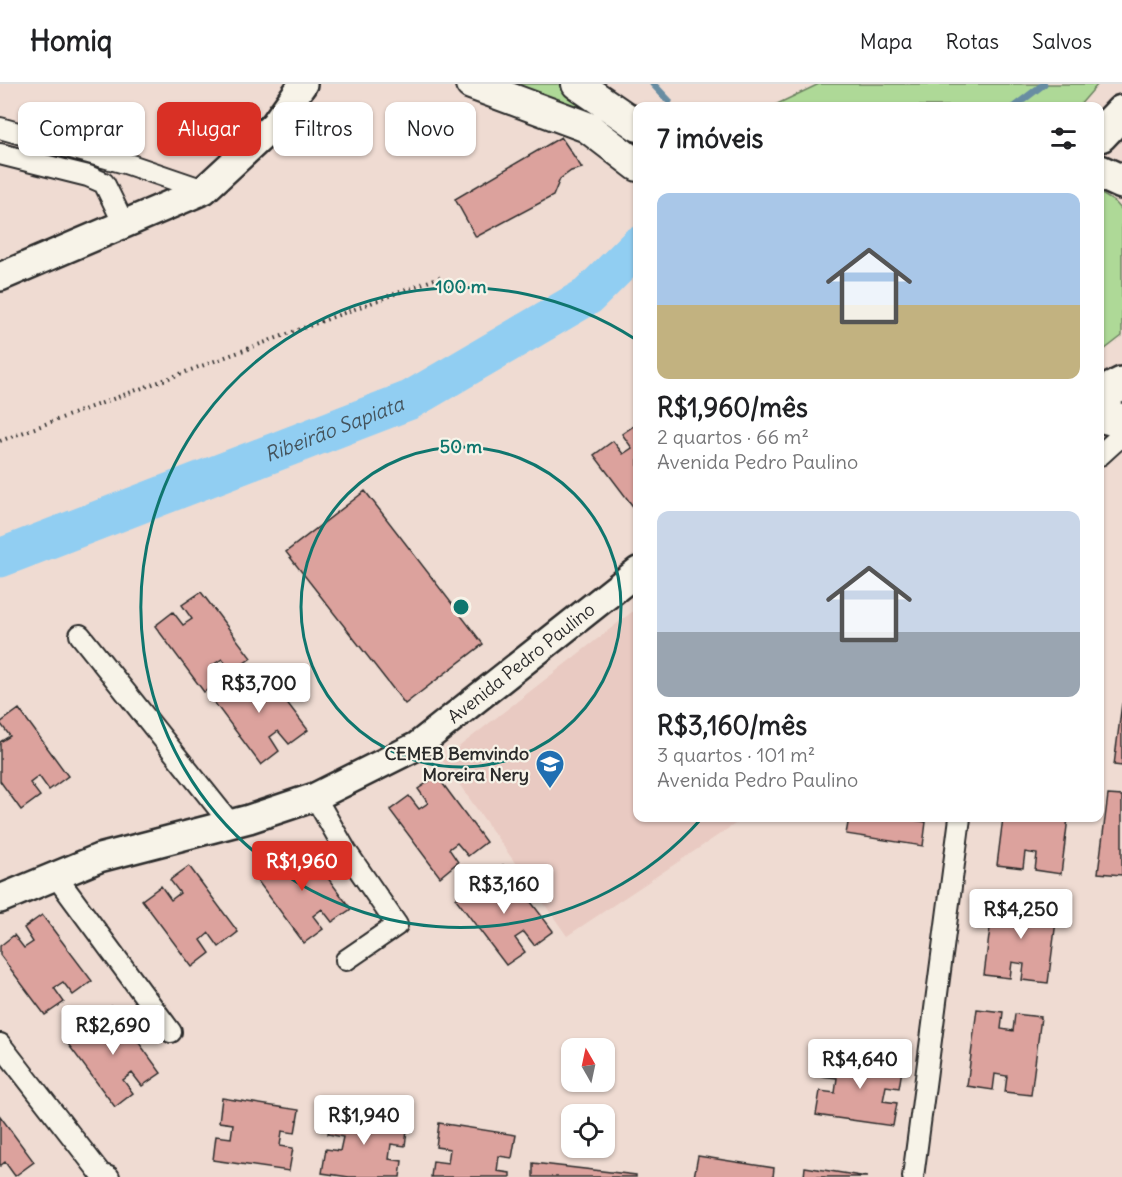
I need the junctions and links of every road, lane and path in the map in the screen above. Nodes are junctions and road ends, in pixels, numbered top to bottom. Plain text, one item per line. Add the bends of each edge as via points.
1 (303, 84) edge
2 (471, 84) edge
3 (578, 84) edge
4 (1122, 112) edge
5 (633, 122) edge
6 (0, 128) edge
7 (1104, 131) edge
8 (0, 154) edge
9 (633, 162) edge
10 (1104, 174) edge
11 (1122, 182) edge
12 (204, 190) junction
13 (124, 224) junction
14 (443, 276) dead end
15 (0, 277) edge
16 (1122, 384) edge
17 (1104, 393) edge
18 (1104, 416) edge
19 (1122, 421) edge
20 (1122, 435) edge
21 (0, 441) edge
22 (1104, 451) edge
23 (633, 575) edge
24 (80, 635) dead end
25 (315, 797) junction
26 (959, 822) edge
27 (230, 823) junction
28 (55, 875) junction
29 (0, 899) edge
30 (346, 960) dead end
31 (171, 1032) dead end
32 (0, 1044) edge
33 (914, 1175) edge
34 (104, 1176) edge

1 - 12 main road via 274,125
2 - 9 main road via 587,127
3 - 5 main road
4 - 7 highway
6 - 12 street
8 - 13 street via 104,183
10 - 11 highway
12 - 13 main road
13 - 15 main road
14 - 21 path
16 - 17 highway
18 - 19 highway
20 - 22 street
23 - 25 main road, Avenida Pedro Paulino via 417,746
24 - 27 street
25 - 27 main road, Avenida Pedro Paulino
25 - 30 street via 346,851 397,925
26 - 33 street
27 - 28 main road, Avenida Pedro Paulino via 111,855
28 - 29 main road, Avenida Pedro Paulino
28 - 31 street
32 - 34 street

